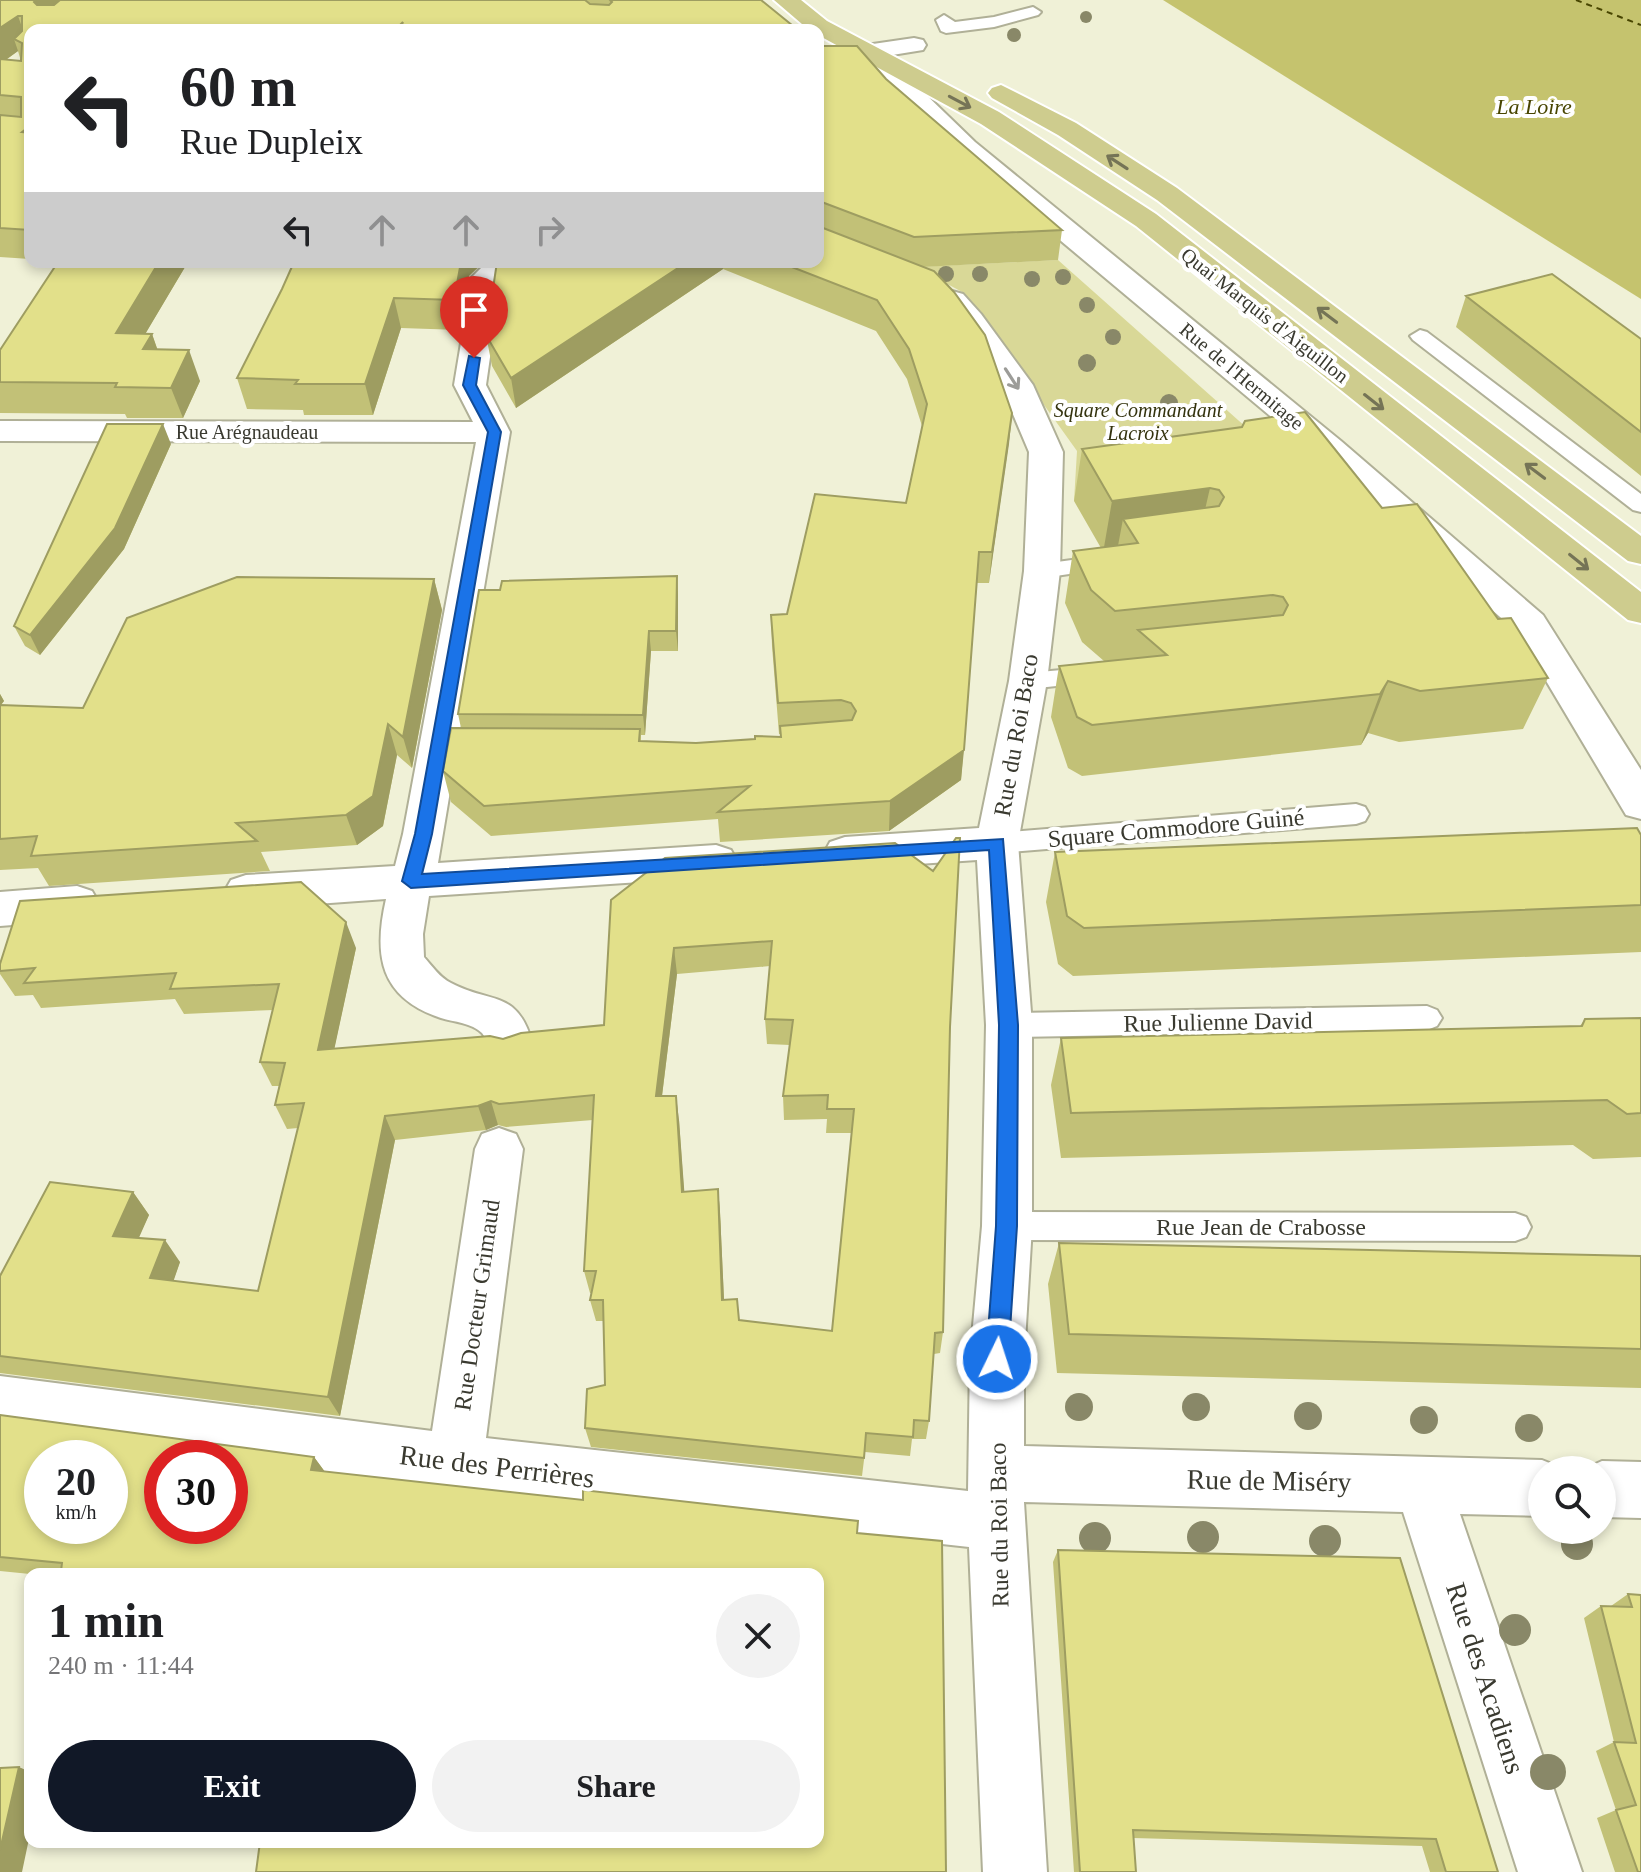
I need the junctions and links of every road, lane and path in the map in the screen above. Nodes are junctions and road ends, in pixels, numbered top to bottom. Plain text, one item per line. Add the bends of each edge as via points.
1 (786, 0) edge
2 (1033, 12) dead end
3 (944, 20) dead end
4 (816, 24) edge
5 (824, 27) edge
6 (874, 40) junction
7 (914, 45) joint
8 (824, 57) edge
9 (497, 268) edge
10 (931, 287) edge
11 (1420, 336) dead end
12 (0, 431) edge
13 (494, 432) junction
14 (1641, 505) edge
15 (1641, 553) edge
16 (1137, 558) edge
17 (1042, 571) junction
18 (1641, 611) edge
19 (1115, 673) edge
20 (1028, 681) junction
21 (1641, 804) edge
22 (1356, 814) dead end
23 (997, 843) junction
24 (805, 855) edge
25 (759, 858) edge
26 (411, 881) junction
27 (215, 894) edge
28 (123, 900) edge
29 (0, 909) edge
30 (1427, 1018) dead end
31 (1009, 1025) junction
32 (509, 1042) edge
33 (499, 1149) dead end
34 (1007, 1226) junction
35 (1515, 1227) dead end
36 (0, 1402) edge
37 (455, 1462) junction
38 (1422, 1484) junction
39 (1528, 1488) edge
40 (1616, 1489) edge
41 (1641, 1490) edge
42 (996, 1497) junction
43 (1015, 1872) edge
44 (1550, 1872) edge

1 - 4 main road, Quai Marquis d'Aiguillon
2 - 3 lane via 946,28
5 - 6 main road, Quai Marquis d'Aiguillon
6 - 7 street
6 - 8 street
6 -> 18 main road, Quai Marquis d'Aiguillon via 1146,220
6 - 21 street, Rue de l'Hermitage via 966,148 1329,448 1530,624
15 -> 7 main road, Quai Marquis d'Aiguillon via 1167,194 1067,129
9 - 13 street via 487,277 470,385
10 -> 17 street, Rue du Roi Baco via 945,293 970,320 1017,385 1046,452
11 - 14 lane
12 - 13 street, Rue Arégnaudeau
13 - 26 street via 455,746
16 - 17 lane
17 - 20 street, Rue du Roi Baco
19 - 20 lane
20 - 23 street, Rue du Roi Baco
22 - 23 lane, Square Commodore Guiné
23 - 24 street
23 - 31 street, Rue du Roi Baco
25 - 26 street
26 - 27 street
26 - 32 street via 402,962 437,997 500,1021
28 - 29 street
30 - 31 lane, Rue Julienne David
31 - 34 street, Rue du Roi Baco
33 - 37 street, Rue Docteur Grimaud
34 - 35 lane, Rue Jean de Crabosse
34 - 42 street, Rue du Roi Baco via 997,1359
36 - 37 street, Rue des Perrières
37 - 42 street, Rue des Perrières
38 - 39 street, Rue de Miséry
38 - 42 street, Rue de Miséry
38 - 44 street, Rue des Acadiens
40 - 41 street
42 - 43 street, Rue du Roi Baco

